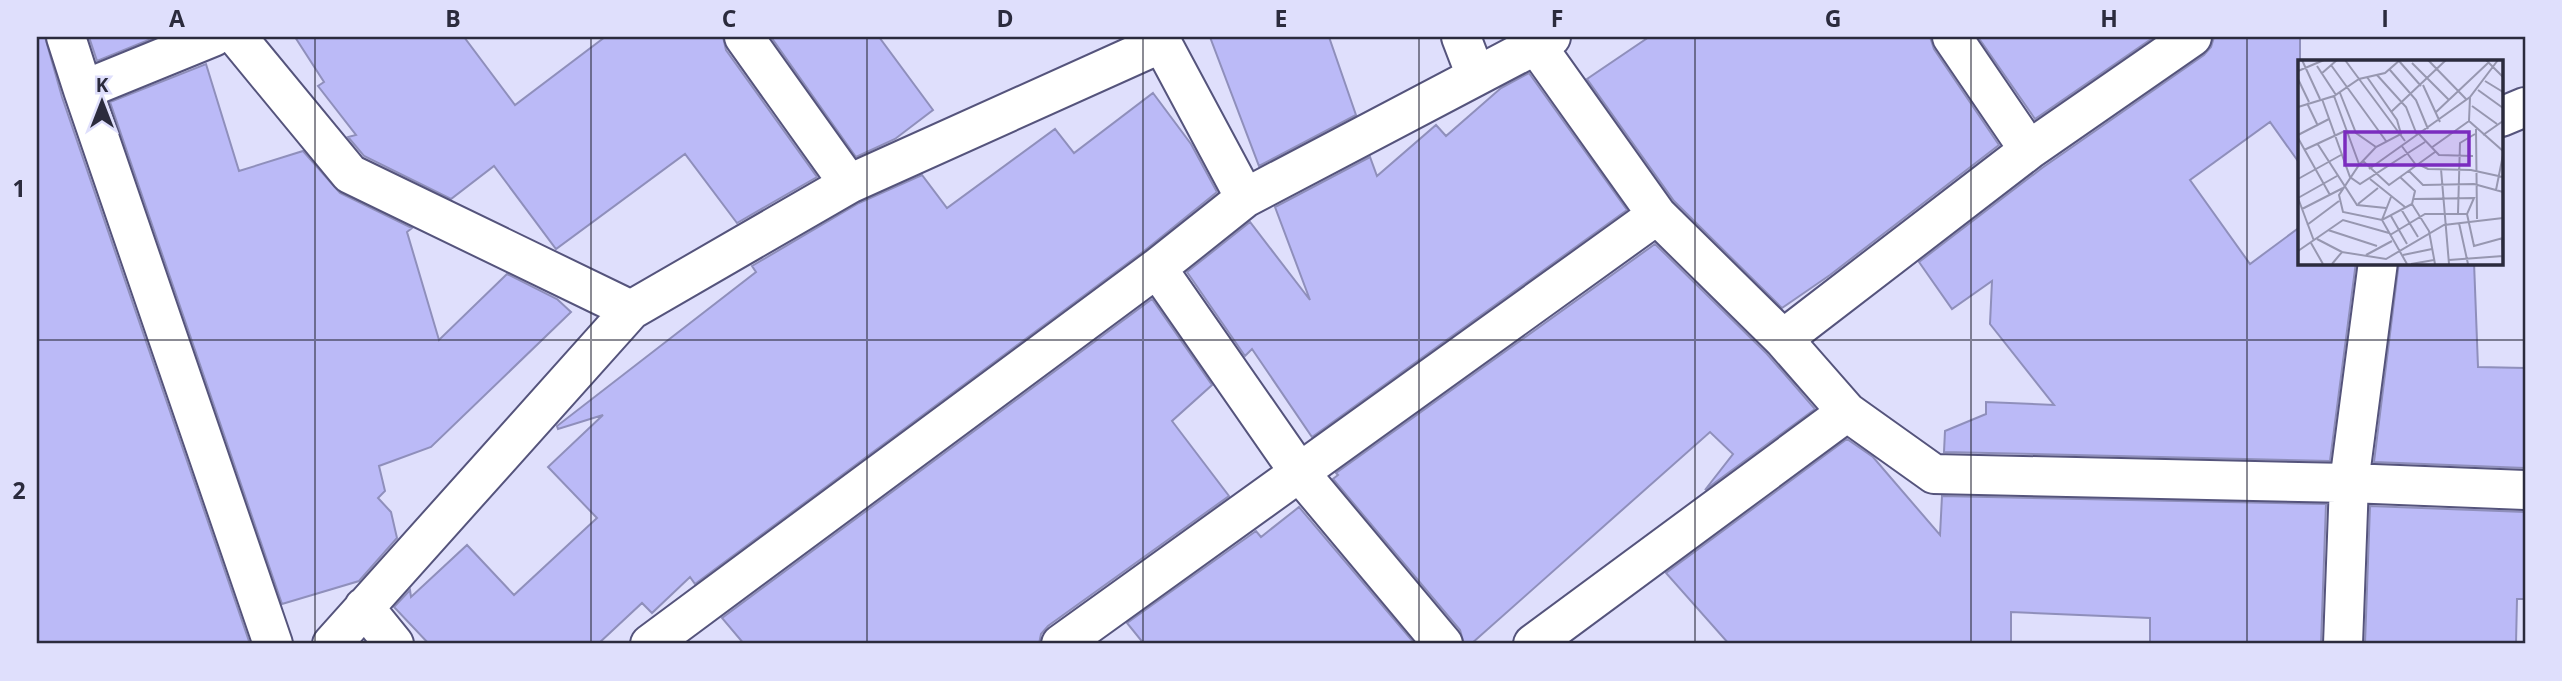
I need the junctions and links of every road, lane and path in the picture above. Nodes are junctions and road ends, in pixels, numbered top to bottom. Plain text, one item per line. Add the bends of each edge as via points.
1 (66, 37) edge
2 (213, 37) edge
3 (237, 37) edge
4 (744, 37) edge
5 (1461, 37) edge
6 (1952, 37) edge
7 (2192, 37) edge
8 (1160, 39) edge
9 (1544, 41) edge
10 (1476, 76) junction
11 (83, 90) junction
12 (2525, 107) edge
13 (2502, 117) edge
14 (2029, 150) junction
15 (849, 184) junction
16 (1245, 198) junction
17 (1657, 215) junction
18 (2378, 264) edge
19 (1157, 268) junction
20 (631, 310) junction
21 (1783, 339) junction
22 (1847, 412) junction
23 (1299, 472) junction
24 (2348, 483) junction
25 (2525, 490) edge
26 (364, 607) junction
27 (273, 644) edge
28 (332, 644) edge
29 (394, 644) edge
30 (650, 644) edge
31 (1061, 644) edge
32 (1443, 644) edge
33 (1533, 644) edge
34 (2343, 644) edge

1 - 11 street
2 - 11 street
3 - 20 street via 350,174
4 - 15 street
5 - 10 street
6 - 14 street
7 - 14 street
8 - 15 street
8 - 16 street
9 - 10 street
9 - 17 street
10 - 16 street
11 - 27 street
12 - 13 street
14 - 21 street
15 - 20 street
16 - 19 street
17 - 21 street
17 - 23 street
18 - 24 street
19 - 23 street
19 - 30 street
20 - 26 street
21 - 22 street
22 - 24 street via 1934,474
22 - 33 street
23 - 31 street
23 - 32 street
24 - 25 street
24 - 34 street
26 - 28 street
26 - 29 street

